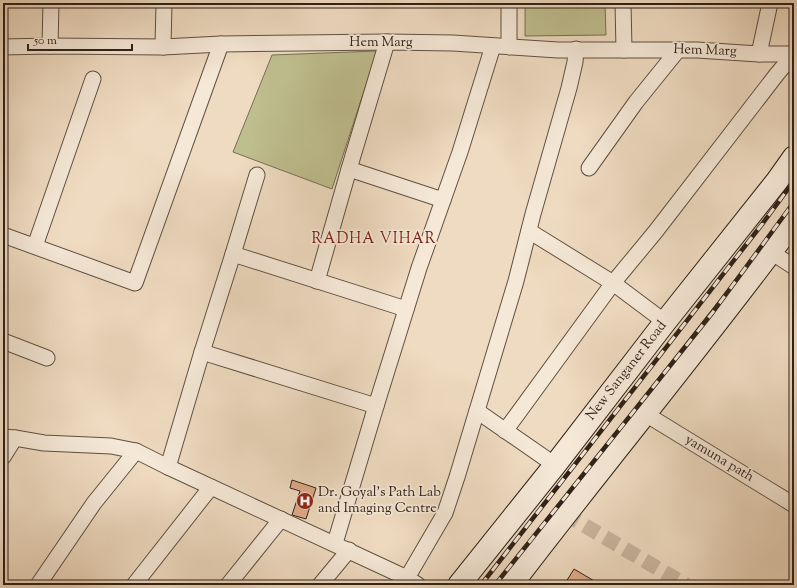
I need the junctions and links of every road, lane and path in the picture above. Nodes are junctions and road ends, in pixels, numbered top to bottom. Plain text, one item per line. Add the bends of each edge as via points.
1 (51, 3) edge
2 (164, 3) edge
3 (509, 3) edge
4 (623, 3) edge
5 (770, 3) edge
6 (387, 42) junction
7 (221, 44) junction
8 (50, 46) junction
9 (493, 46) junction
10 (163, 47) junction
11 (509, 47) junction
12 (3, 48) edge
13 (576, 50) junction
14 (624, 50) junction
15 (678, 50) junction
16 (759, 54) junction
17 (794, 54) edge
18 (93, 79) dead end
19 (794, 157) edge
20 (589, 168) dead end
21 (349, 169) junction
22 (257, 175) dead end
23 (443, 200) junction
24 (794, 221) edge
25 (529, 231) junction
26 (3, 235) edge
27 (35, 246) junction
28 (771, 252) junction
29 (233, 254) junction
30 (794, 267) edge
31 (318, 281) junction
32 (613, 284) junction
33 (406, 309) junction
34 (665, 322) junction
35 (3, 341) edge
36 (202, 352) junction
37 (47, 358) dead end
38 (376, 406) junction
39 (477, 411) junction
40 (644, 414) junction
41 (505, 431) junction
42 (9, 437) edge
43 (136, 451) junction
44 (3, 457) edge
45 (168, 466) junction
46 (555, 466) junction
47 (211, 487) junction
48 (794, 505) edge
49 (281, 519) junction
50 (335, 543) junction
51 (349, 550) junction
52 (413, 583) edge
53 (38, 585) edge
54 (134, 585) edge
55 (228, 585) edge
56 (320, 585) edge
57 (459, 585) edge
58 (511, 585) edge

1 - 8 street
2 - 10 street
3 - 11 street
4 - 14 street
5 - 16 street
6 - 7 street, Hem Marg
6 - 9 street, Hem Marg
6 - 21 street
7 - 10 street, Hem Marg
7 - 27 street via 136,283
8 - 10 street, Hem Marg
8 - 12 street, Hem Marg
9 - 11 street, Hem Marg
9 - 23 street
11 - 13 street, Hem Marg
13 - 14 street, Hem Marg
13 - 25 street via 569,88
14 - 15 street, Hem Marg
15 - 16 street, Hem Marg
15 - 20 street via 636,102
16 - 17 street, Hem Marg
17 - 32 street
18 - 27 street
19 - 34 main road, New Sanganer Road
21 - 23 street
21 - 31 street
22 - 29 street
23 - 33 street
24 - 28 main road
25 - 32 street
25 - 39 street
26 - 27 street
28 - 30 street
28 - 40 main road
29 - 31 street
29 - 36 street
31 - 33 street
32 - 34 street
32 - 41 street
33 - 38 street
34 - 46 main road, New Sanganer Road
35 - 37 street
36 - 38 street
36 - 45 street
38 - 50 street
39 - 41 street
39 - 52 street via 444,513
40 - 48 street, yamuna path
40 - 58 main road
41 - 46 street
42 - 43 street via 44,443 111,446
42 - 44 street
43 - 45 street
43 - 53 street via 94,503
45 - 47 street
46 - 57 main road, New Sanganer Road
47 - 49 street
47 - 54 street
49 - 50 street
49 - 55 street
50 - 51 street
51 - 52 street
51 - 56 street

